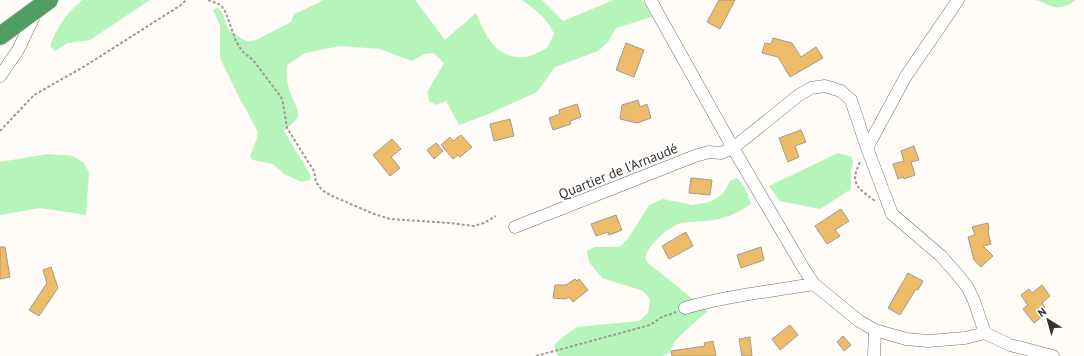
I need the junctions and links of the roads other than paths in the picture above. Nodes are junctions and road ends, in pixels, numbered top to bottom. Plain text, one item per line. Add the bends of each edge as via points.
1 (958, 0) edge
2 (651, 2) dead end
3 (44, 4) edge
4 (0, 36) edge
5 (0, 76) edge
6 (733, 148) junction
7 (867, 148) junction
8 (515, 227) dead end
9 (814, 284) junction
10 (685, 308) road end
11 (875, 330) junction
12 (985, 333) junction
13 (874, 356) edge
14 (1053, 356) edge

1 - 7 street via 906,76
2 - 6 street
3 - 4 highway
3 - 5 street
6 - 7 street, Quartier de l'Arnaudé via 799,95 811,88 825,86 841,91 851,100
6 - 8 street, Quartier de l'Arnaudé via 721,153 709,152 695,156
6 - 9 street
7 - 12 street, Quartier de l'Arnaudé via 892,214 935,251 968,288
9 - 10 street via 706,302
9 - 11 street via 859,321
11 - 12 street via 906,339 928,341 965,338
11 - 13 street
12 - 14 street via 1010,345

